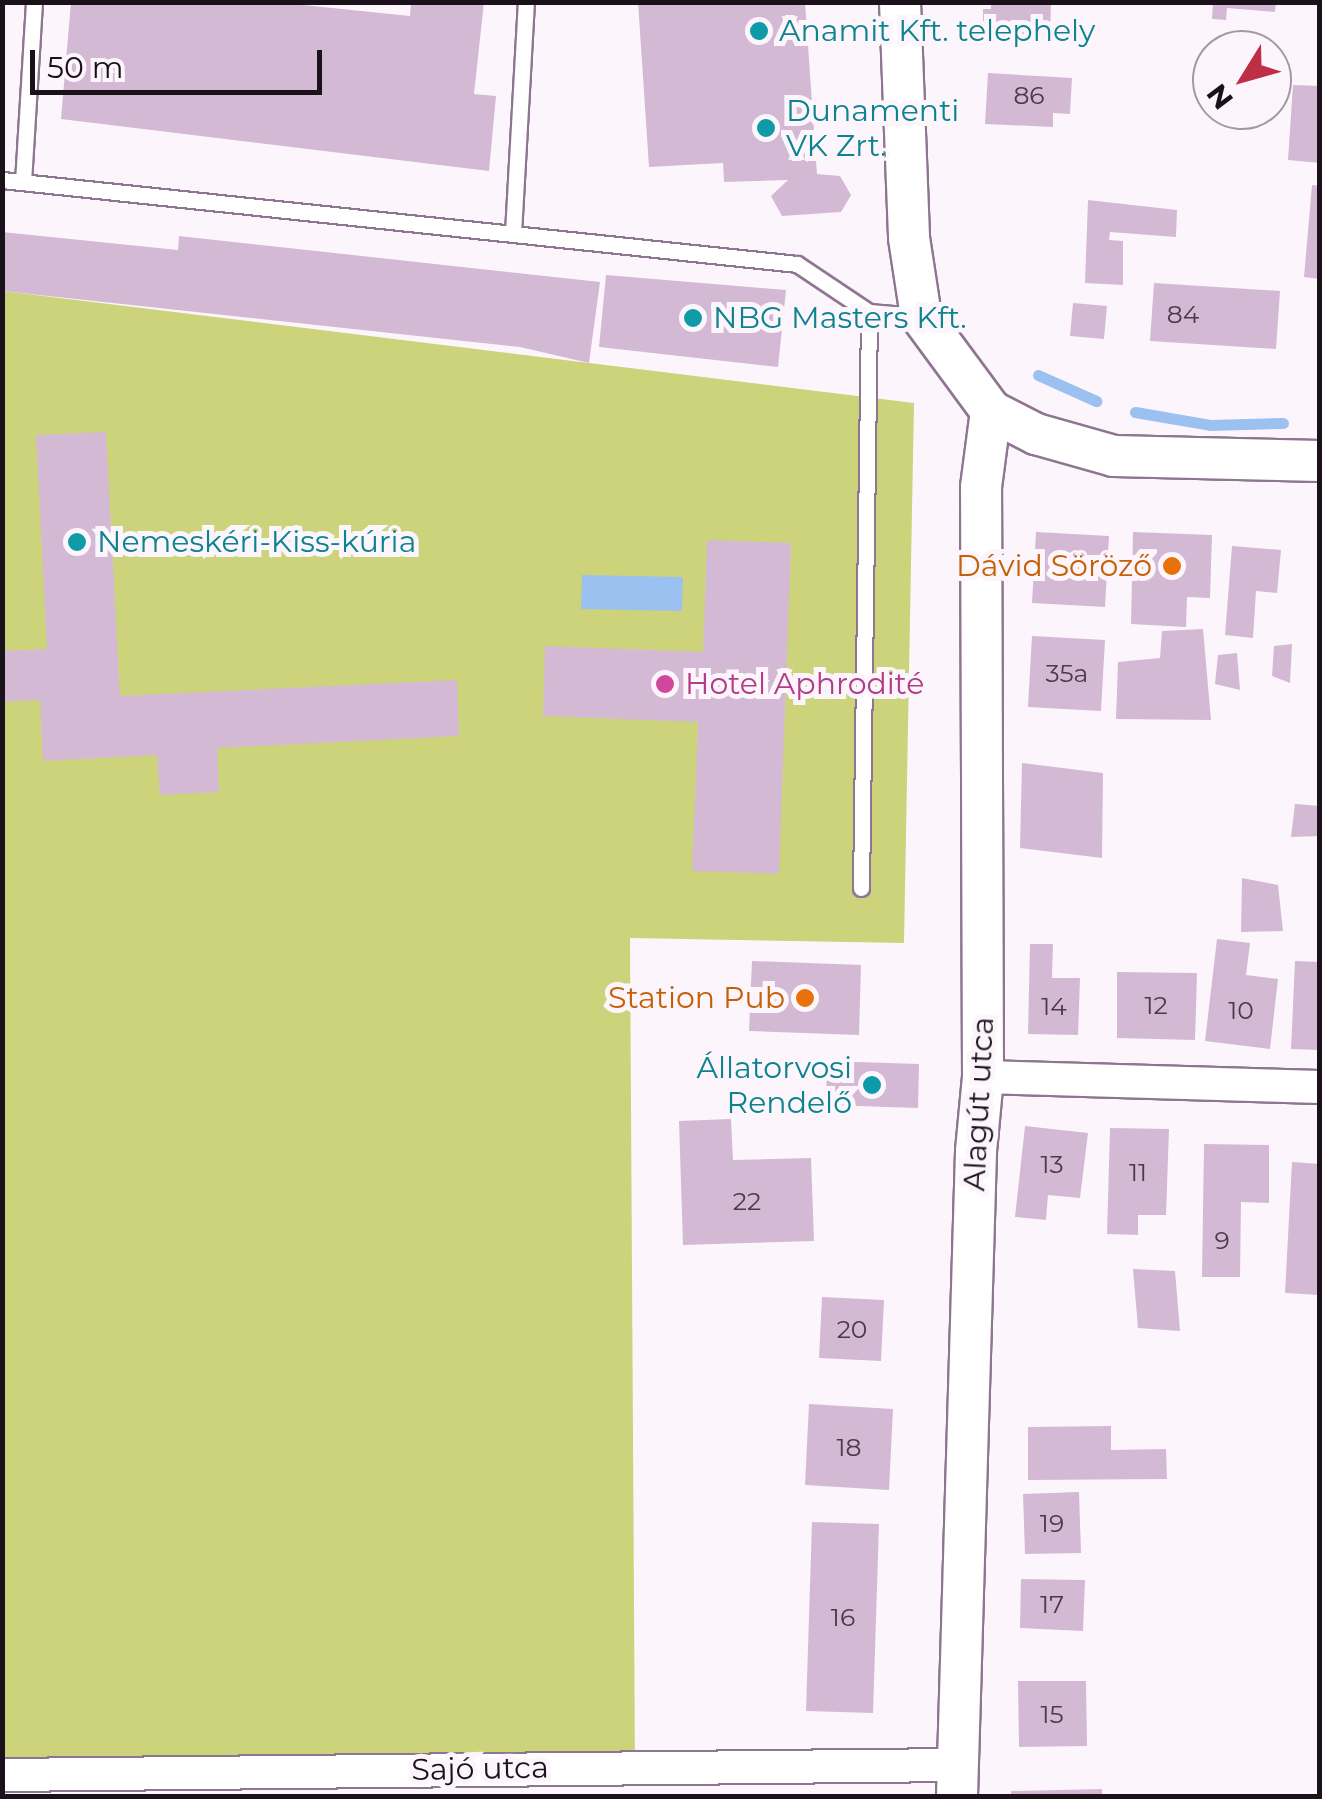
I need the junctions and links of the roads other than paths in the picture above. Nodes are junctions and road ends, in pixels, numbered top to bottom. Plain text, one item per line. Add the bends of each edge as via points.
1 (34, 2) edge
2 (526, 2) edge
3 (900, 2) edge
4 (2, 180) edge
5 (23, 182) junction
6 (513, 233) junction
7 (869, 312) junction
8 (921, 316) junction
9 (991, 411) junction
10 (1320, 461) edge
11 (861, 888) dead end
12 (983, 1077) junction
13 (1320, 1087) edge
14 (2, 1775) edge
15 (957, 1781) edge
16 (597, 1782) edge

1 - 5 lane
2 - 6 lane
3 - 8 street via 909,238
4 - 5 lane
5 - 6 lane
6 - 7 lane via 797,264
7 - 8 lane
7 - 11 lane
8 - 9 street
9 - 10 street via 1036,434 1114,456
9 - 12 street, Alagút utca via 982,486
12 - 13 street
12 - 15 street, Alagút utca
14 - 16 street, Sajó utca
15 - 16 street, Sajó utca

